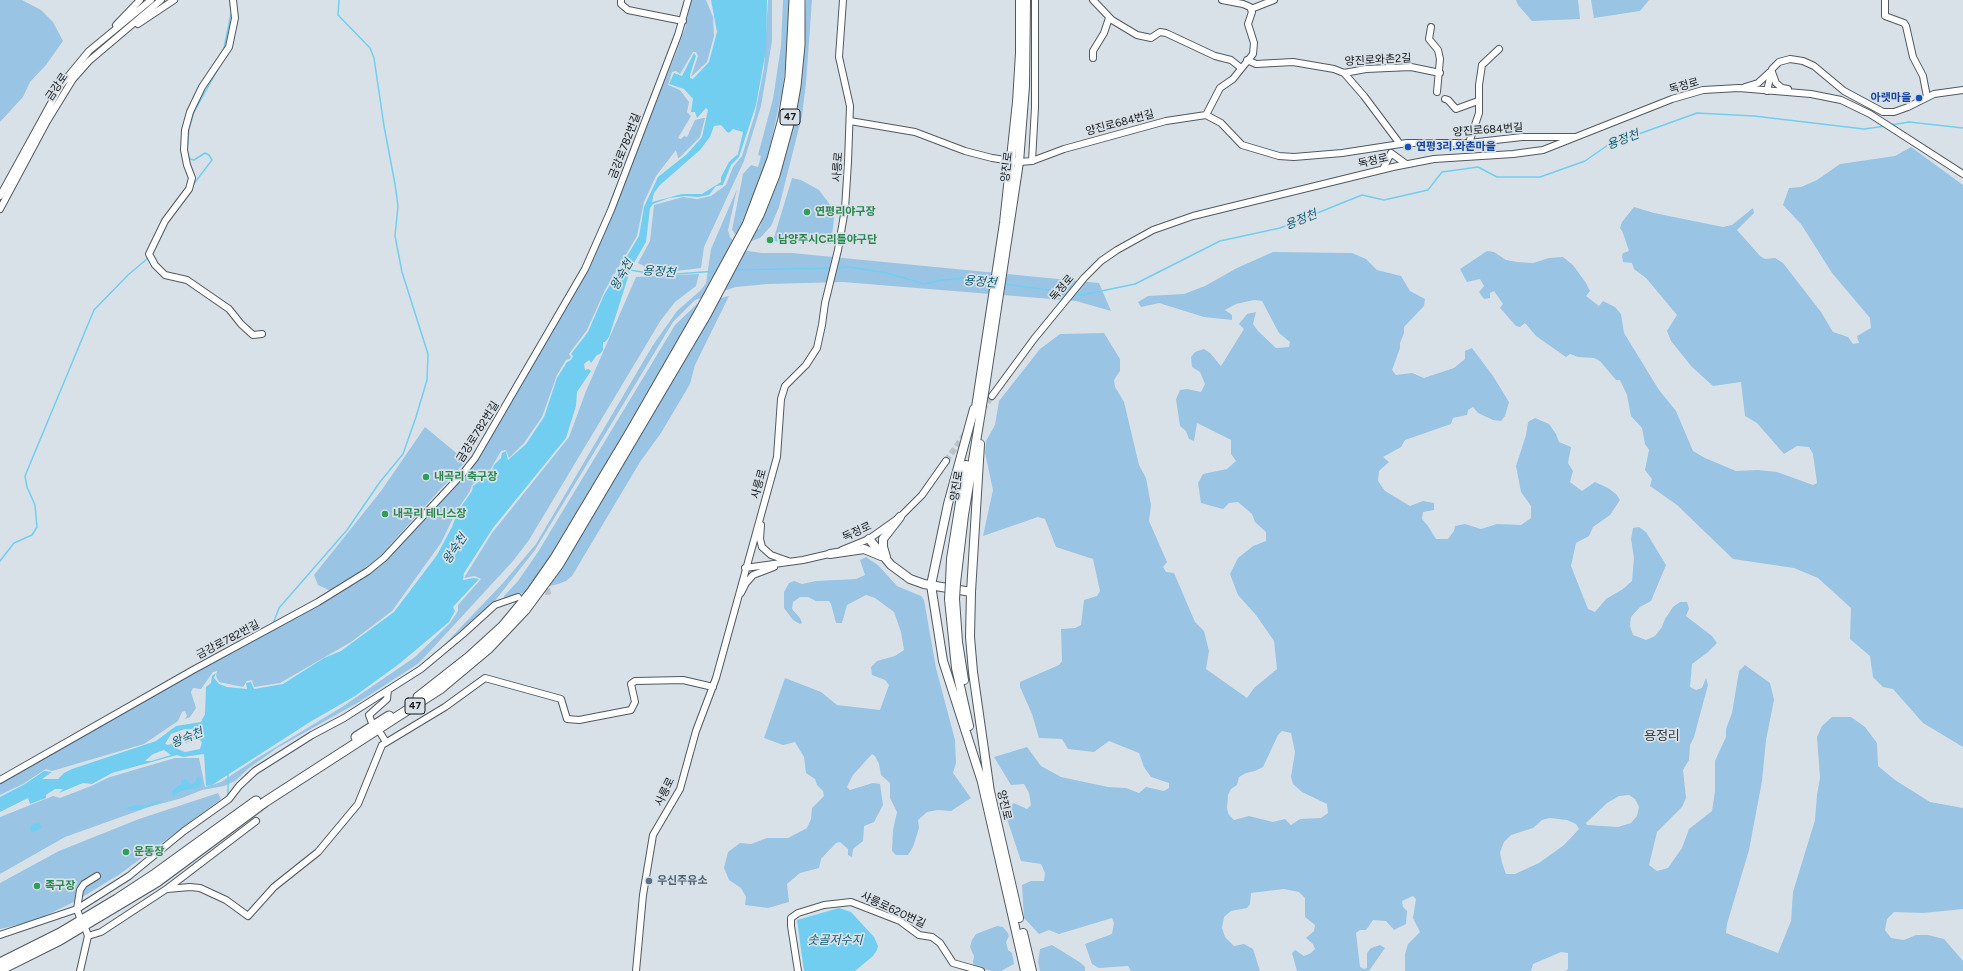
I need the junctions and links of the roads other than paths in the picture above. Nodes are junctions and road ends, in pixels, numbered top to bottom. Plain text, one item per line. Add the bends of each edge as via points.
1 (140, 0) edge
2 (151, 0) edge
3 (161, 0) edge
4 (174, 0) edge
5 (233, 0) edge
6 (621, 0) edge
7 (688, 0) edge
8 (794, 0) edge
9 (800, 0) edge
10 (843, 0) edge
11 (1020, 0) edge
12 (1026, 0) edge
13 (1036, 0) edge
14 (1093, 0) edge
15 (1222, 0) edge
16 (1274, 0) edge
17 (1885, 0) edge
18 (1251, 9) junction
19 (1109, 18) junction
20 (683, 21) junction
21 (1431, 27) dead end
22 (1499, 49) dead end
23 (89, 51) junction
24 (1093, 58) dead end
25 (1247, 60) junction
26 (89, 61) junction
27 (1241, 68) junction
28 (1772, 69) junction
29 (1344, 73) junction
30 (1440, 73) junction
31 (1739, 88) junction
32 (1963, 90) edge
33 (1767, 91) junction
34 (1437, 92) dead end
35 (1811, 94) junction
36 (1927, 97) junction
37 (1445, 99) dead end
38 (1478, 101) junction
39 (1206, 115) junction
40 (850, 121) junction
41 (1560, 137) junction
42 (1578, 137) junction
43 (1469, 143) junction
44 (1400, 144) junction
45 (1561, 144) junction
46 (1390, 146) junction
47 (1391, 153) junction
48 (1015, 161) junction
49 (1032, 161) junction
50 (1406, 164) junction
51 (1393, 166) junction
52 (1383, 169) junction
53 (1963, 174) edge
54 (0, 196) edge
55 (0, 209) edge
56 (750, 226) junction
57 (996, 302) junction
58 (703, 313) junction
59 (262, 334) dead end
60 (986, 387) junction
61 (978, 393) junction
62 (992, 396) tunnel mouth
63 (946, 461) tunnel mouth
64 (763, 508) junction
65 (900, 517) junction
66 (869, 539) junction
67 (830, 554) junction
68 (791, 562) junction
69 (888, 562) junction
70 (745, 568) junction
71 (953, 582) junction
72 (931, 585) junction
73 (971, 592) junction
74 (518, 597) dead end
75 (952, 599) junction
76 (734, 606) junction
77 (713, 687) junction
78 (388, 690) junction
79 (372, 722) dead end
80 (381, 734) dead end
81 (386, 742) junction
82 (0, 780) edge
83 (982, 782) junction
84 (990, 792) junction
85 (256, 821) dead end
86 (97, 876) dead end
87 (167, 889) junction
88 (77, 909) junction
89 (80, 918) dead end
90 (0, 935) edge
91 (0, 963) edge
92 (0, 970) edge
93 (80, 971) edge
94 (636, 971) edge
95 (798, 971) edge
96 (981, 971) edge
97 (1025, 971) edge
98 (1032, 971) edge

1 - 23 street
2 - 23 street, 금강로
3 - 26 street, 금강로
4 - 26 street
5 - 59 street via 235,18 229,47 202,88 190,112 185,130 184,150 192,178 189,189 165,221 149,254 165,275 187,280 229,309 253,335
6 - 20 street via 621,4 628,10
7 - 20 street, 금강로782번길
8 - 56 highway, 47 via 790,77 783,119
9 - 56 highway, 47 via 800,45 790,120 775,175
10 - 40 street, 사릉로 via 838,57 850,106
11 - 48 main road, 양진로
12 - 48 main road, 양진로 via 1026,59
13 - 49 street
14 - 19 street
15 - 18 street via 1243,4
16 - 18 street
17 - 36 street via 1885,16 1906,26 1913,57 1923,76
18 - 25 street via 1248,24 1254,43 1252,54
19 - 24 street via 1104,33 1093,51
19 - 27 street via 1137,36 1151,38 1160,32 1166,33 1215,56 1230,60
20 - 82 street, 금강로782번길 via 611,210 585,269 476,458 464,472 384,558 368,571 318,602
21 - 30 street via 1429,37 1439,54
22 - 38 street via 1482,65
23 - 54 street, 금강로 via 60,85
25 - 27 street
25 - 29 street, 양진로와촌2길 via 1256,64 1293,62
26 - 55 street, 금강로 via 61,97
27 - 39 street via 1233,79 1220,88
28 - 31 street via 1758,83
28 - 33 street
28 - 35 street via 1773,80 1778,86
28 - 36 street via 1779,62 1790,59 1808,63 1850,95 1883,112 1894,112
29 - 30 street, 양진로와촌2길 via 1366,68 1411,68
29 - 44 street
30 - 34 street
31 - 33 street, 독정로
31 - 42 street, 독정로 via 1712,89 1683,95
32 - 36 street via 1942,92
33 - 35 street, 독정로
35 - 53 street, 독정로 via 1841,100 1870,114
37 - 38 street via 1456,108
38 - 43 street via 1478,118
39 - 46 street, 양진로684번길 via 1221,123 1242,145 1279,156 1316,156
39 - 49 street, 양진로684번길 via 1166,121 1064,149
40 - 48 street, 양진로684번길 via 915,132 964,151
40 - 64 street, 사릉로 via 845,209 817,348 806,365 785,386 781,398 777,457
41 - 42 street, 양진로684번길
41 - 43 street, 양진로684번길 via 1522,137
41 - 45 street
42 - 45 street, 독정로
43 - 44 street, 양진로684번길
44 - 46 street, 양진로684번길
45 - 50 street, 독정로 via 1524,153 1447,158
46 - 47 street
47 - 50 street
47 - 51 street
47 - 52 street
48 - 49 street, 양진로684번길
48 - 57 main road, 양진로
50 - 51 street, 독정로
51 - 52 street, 독정로
52 - 62 street, 독정로 via 1177,221 1127,244 1091,271 1057,310
56 - 58 highway, 47
57 - 60 main road, 양진로
57 - 61 main road, 양진로
58 - 91 highway, 47 via 555,558 503,626 469,658 422,694 274,789 148,878 60,933
58 - 92 highway, 47 via 559,564 526,610 489,648 440,689 265,802 157,882 60,940
60 - 71 main road, 양진로
60 - 73 main road via 980,437
61 - 71 main road, 양진로 via 955,533
61 - 72 main road via 948,504
63 - 65 street, 독정로 via 922,494
64 - 68 street via 760,539 762,548 770,555
64 - 70 street, 사릉로
65 - 66 street, 독정로
65 - 69 main road via 883,539
66 - 67 street, 독정로
66 - 69 main road
67 - 68 street, 독정로
67 - 69 main road via 864,549
68 - 70 street, 독정로
68 - 76 street via 753,575
69 - 72 main road via 910,579
70 - 76 street, 사릉로
71 - 75 main road, 양진로, bridge
72 - 73 main road
72 - 83 main road via 943,661
73 - 84 main road via 970,637 973,672
74 - 78 street via 495,605 421,669
75 - 83 main road, 양진로 via 956,668
75 - 84 main road, 양진로 via 963,677
76 - 77 street, 사릉로
77 - 81 street via 683,680 635,681 631,684 635,702 631,710 579,720 567,719 561,699 485,678 445,707
77 - 94 street, 사릉로 via 696,731 680,789 653,835 643,895
78 - 79 street via 387,699 369,715
78 - 88 street via 255,771 229,799 128,876
80 - 81 street
81 - 87 street via 382,745 358,804 318,852 274,887 248,916 226,900 200,888
83 - 97 main road, 양진로
84 - 98 main road, 양진로
85 - 87 street
86 - 88 street via 84,884 80,890
87 - 93 street via 101,932 87,933
88 - 89 street
88 - 90 street
95 - 96 street, 사릉로620번길 via 791,918 798,913 824,905 851,902 900,921 919,935 932,937 940,943 953,963

